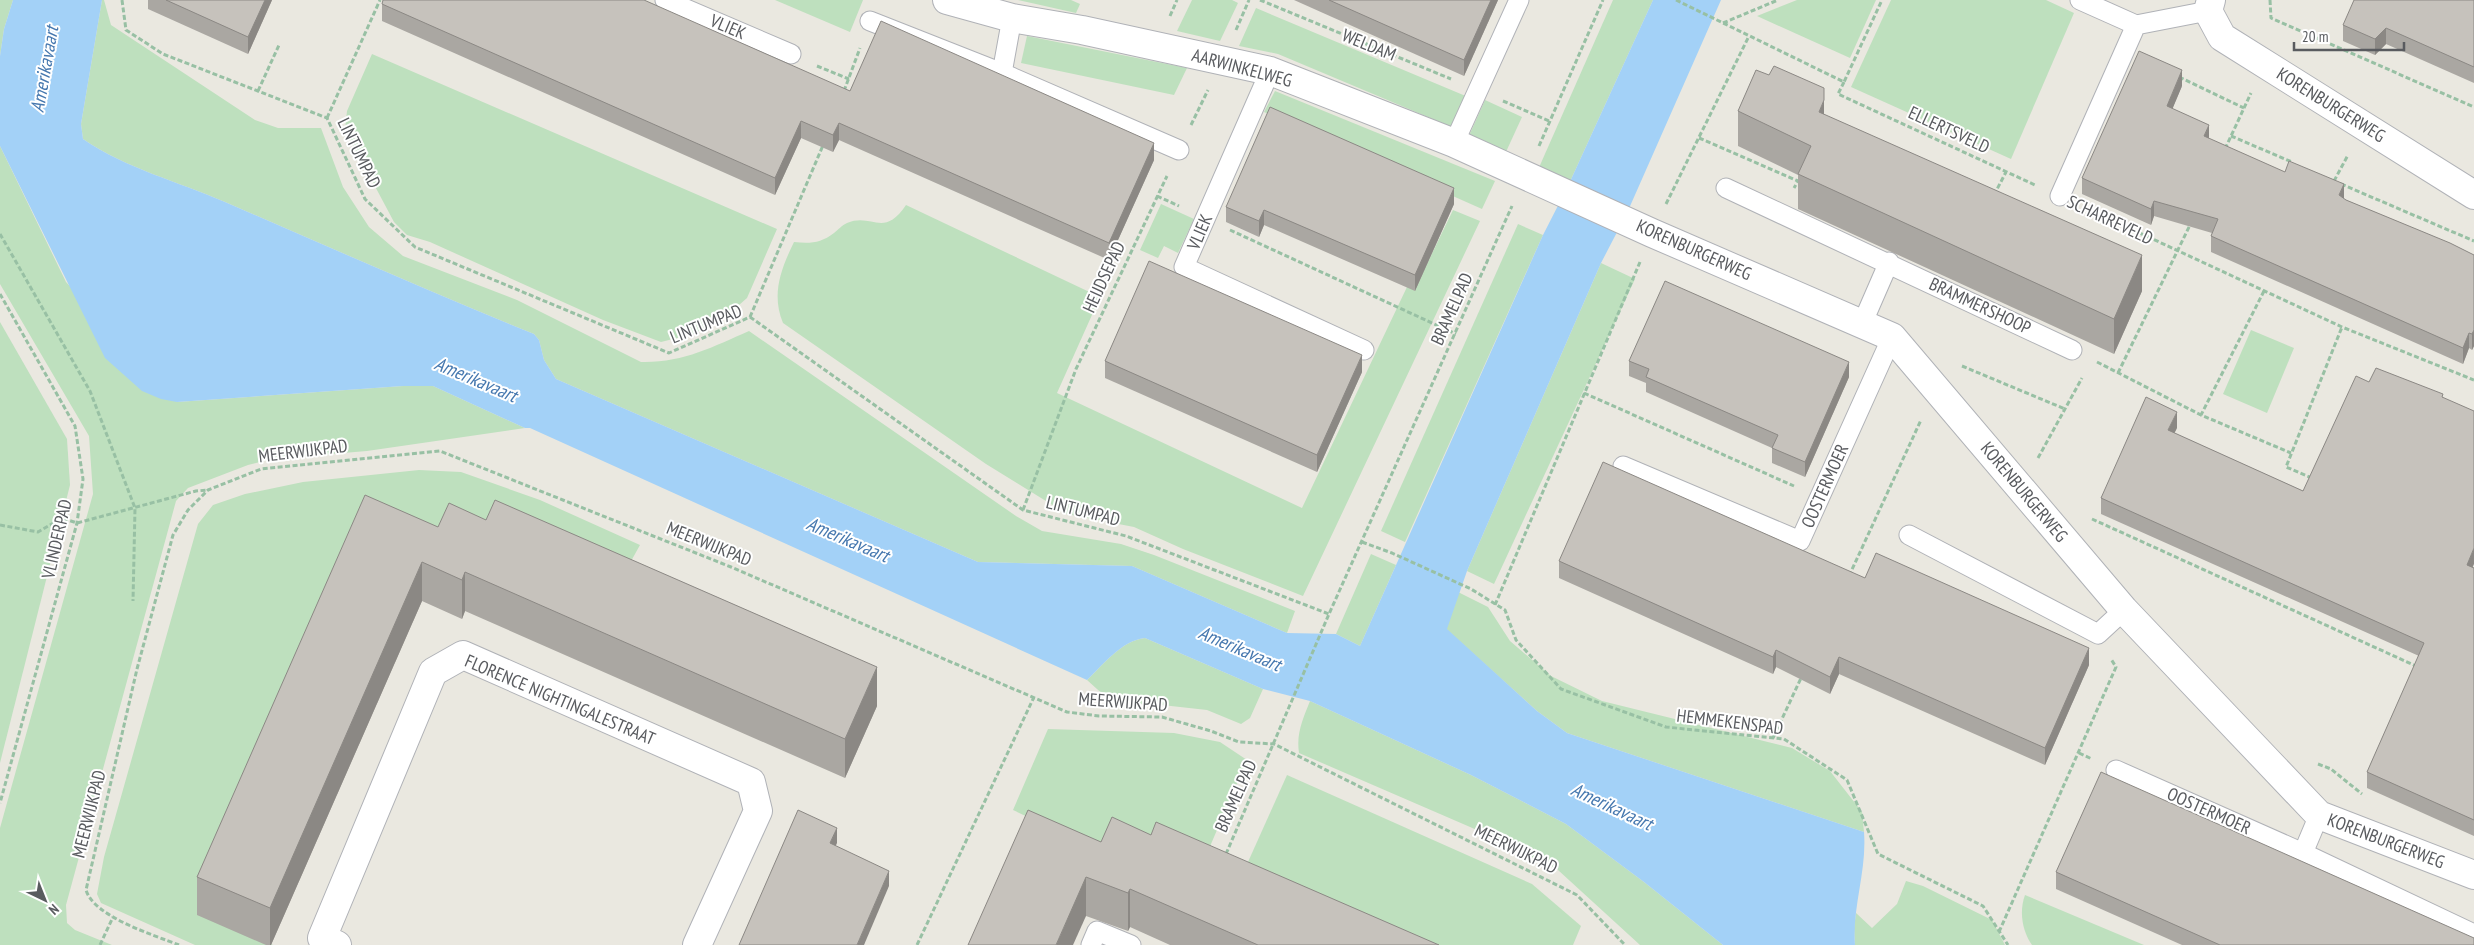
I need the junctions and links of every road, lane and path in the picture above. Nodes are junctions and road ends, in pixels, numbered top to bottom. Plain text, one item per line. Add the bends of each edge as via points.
1 (122, 0) edge
2 (380, 0) edge
3 (665, 0) edge
4 (947, 0) edge
5 (1260, 0) edge
6 (1518, 0) edge
7 (1604, 0) edge
8 (1676, 0) edge
9 (1778, 0) edge
10 (1882, 0) edge
11 (2080, 0) edge
12 (2270, 0) edge
13 (2210, 5) edge
14 (2107, 6) edge
15 (1012, 18) junction
16 (870, 21) joint
17 (1722, 23) junction
18 (2136, 25) junction
19 (1749, 36) junction
20 (279, 46) dead end
21 (790, 54) joint
22 (1222, 60) junction
23 (2265, 63) junction
24 (1270, 71) junction
25 (1002, 72) junction
26 (2176, 75) edge
27 (849, 79) junction
28 (1844, 82) junction
29 (1478, 90) junction
30 (258, 91) junction
31 (842, 97) edge
32 (2474, 107) edge
33 (2244, 108) junction
34 (327, 118) junction
35 (1549, 121) junction
36 (2231, 136) junction
37 (825, 141) edge
38 (1454, 143) junction
39 (1179, 150) junction
40 (2224, 151) edge
41 (2300, 166) edge
42 (2006, 172) junction
43 (1526, 175) junction
44 (2326, 177) edge
45 (1726, 188) dead end
46 (2474, 194) edge
47 (1157, 196) junction
48 (2060, 196) junction
49 (1992, 198) edge
50 (1206, 218) junction
51 (2190, 225) edge
52 (1643, 228) junction
53 (0, 234) edge
54 (2474, 241) edge
55 (2178, 251) junction
56 (1889, 262) junction
57 (2264, 291) junction
58 (0, 294) edge
59 (750, 317) junction
60 (1862, 324) junction
61 (2342, 328) junction
62 (1456, 334) junction
63 (1892, 337) junction
64 (1364, 350) dead end
65 (2072, 350) joint
66 (2092, 360) junction
67 (1956, 363) dead end
68 (2118, 373) junction
69 (2474, 380) edge
70 (1935, 387) junction
71 (1584, 393) junction
72 (2065, 409) junction
73 (2201, 415) junction
74 (2291, 453) junction
75 (1623, 466) dead end
76 (2312, 479) edge
77 (2022, 489) junction
78 (208, 490) junction
79 (1820, 497) junction
80 (135, 508) junction
81 (1023, 510) junction
82 (2090, 519) dead end
83 (78, 523) junction
84 (0, 525) edge
85 (1909, 535) dead end
86 (1362, 542) junction
87 (1848, 579) edge
88 (133, 601) dead end
89 (1495, 605) junction
90 (2124, 610) junction
91 (1329, 614) junction
92 (2098, 634) junction
93 (1806, 668) edge
94 (2420, 668) edge
95 (1034, 697) junction
96 (1773, 738) junction
97 (1274, 744) junction
98 (2313, 763) dead end
99 (2116, 770) dead end
100 (2370, 797) dead end
101 (0, 803) edge
102 (2320, 816) junction
103 (2303, 853) junction
104 (1224, 858) edge
105 (2474, 875) edge
106 (113, 917) junction
107 (1999, 932) junction
108 (2474, 934) edge
109 (326, 943) edge
110 (100, 945) edge
111 (179, 945) edge
112 (696, 945) edge
113 (917, 945) edge
114 (1091, 945) edge
115 (1131, 945) edge
116 (1625, 945) edge
117 (2008, 945) edge

1 - 30 path, LINTUMPAD via 126,30 163,54
2 - 34 path
3 - 21 lane, VLIEK
4 - 15 street, AARWINKELWEG
5 - 29 path, WELDAM
6 - 29 lane
7 - 35 path, BRAMELPAD
8 - 17 path
9 - 17 path
10 - 28 path
11 - 14 lane
12 - 32 path via 2271,18
13 - 18 lane
13 - 23 street, KORENBURGERWEG via 2222,37
14 - 18 lane
15 - 22 street, AARWINKELWEG
15 - 25 lane
16 - 25 lane
16 - 27 path
17 - 19 path
18 - 48 lane, SCHARREVELD
19 - 28 path
19 - 52 path
20 - 30 path
21 - 27 path
22 - 24 street, AARWINKELWEG
22 - 39 path, HEIJDSEPAD
23 - 33 path
23 - 46 street, KORENBURGERWEG
24 - 38 street, AARWINKELWEG
24 - 50 lane, VLIEK
25 - 39 lane
26 - 33 path
27 - 31 path
28 - 42 path, ELLERTSVELD via 1838,94
29 - 35 path, WELDAM
29 - 38 lane
30 - 34 path, LINTUMPAD
33 - 36 path
34 - 59 path, LINTUMPAD via 365,199 415,247 669,354
35 - 43 path, BRAMELPAD
36 - 40 path
36 - 41 path
37 - 59 path
38 - 43 street, AARWINKELWEG
39 - 47 path, HEIJDSEPAD
42 - 48 path, ELLERTSVELD
42 - 49 path
43 - 52 street, KORENBURGERWEG
43 - 62 path, BRAMELPAD
44 - 54 path
45 - 56 lane, BRAMMERSHOOP
47 - 50 path
47 - 81 path, HEIJDSEPAD via 1076,370
48 - 55 path, SCHARREVELD
50 - 62 path
50 - 64 lane, VLIEK via 1184,268
51 - 55 path
52 - 60 street, KORENBURGERWEG
52 - 71 path
53 - 80 path via 90,391
55 - 57 path, SCHARREVELD
55 - 68 path
56 - 60 lane
56 - 65 lane, BRAMMERSHOOP
57 - 61 path, SCHARREVELD
57 - 73 path
58 - 83 path, VLINDERPAD via 75,426 83,479
59 - 81 path, LINTUMPAD
60 - 63 street, KORENBURGERWEG
61 - 69 path, SCHARREVELD
61 - 74 path
62 - 86 path, BRAMELPAD
63 - 70 street, KORENBURGERWEG
63 - 79 lane, OOSTERMOER
65 - 66 path
66 - 68 path
66 - 72 path
67 - 72 path
68 - 73 path
70 - 77 street, KORENBURGERWEG
70 - 87 path
71 - 79 path
71 - 89 path
72 - 77 path
73 - 74 path
74 - 76 path via 2286,467
75 - 79 lane, OOSTERMOER via 1800,541
77 - 90 street, KORENBURGERWEG
78 - 80 path
78 - 95 path, MEERWIJKPAD via 261,468 440,451 731,567
78 - 106 path, MEERWIJKPAD via 188,510 173,535 87,879 87,896
80 - 83 path
80 - 88 path
81 - 91 path, LINTUMPAD via 1126,536
82 - 94 path
83 - 84 path via 62,518 38,532
83 - 101 path, VLINDERPAD
85 - 92 lane
86 - 89 path, HEMMEKENSPAD via 1471,589
86 - 91 path, BRAMELPAD
89 - 96 path, HEMMEKENSPAD via 1505,610 1516,640 1561,689 1666,727
90 - 92 lane
90 - 102 street, KORENBURGERWEG
91 - 97 path, BRAMELPAD
92 - 107 path via 2116,667
93 - 96 path
95 - 97 path, MEERWIJKPAD via 1082,715 1162,717 1239,742
95 - 113 path
96 - 107 path, HEMMEKENSPAD via 1784,739 1847,780 1878,854 1983,906
97 - 104 path, BRAMELPAD
97 - 116 path, MEERWIJKPAD via 1577,895
98 - 100 path via 2331,769
99 - 103 lane, OOSTERMOER
102 - 103 lane
102 - 105 street, KORENBURGERWEG
103 - 108 lane, OOSTERMOER
106 - 110 path
106 - 111 path
107 - 117 path, HEMMEKENSPAD
109 - 112 street, FLORENCE NIGHTINGALESTRAAT via 433,672 462,655 750,782 758,811
114 - 115 lane via 1097,931

